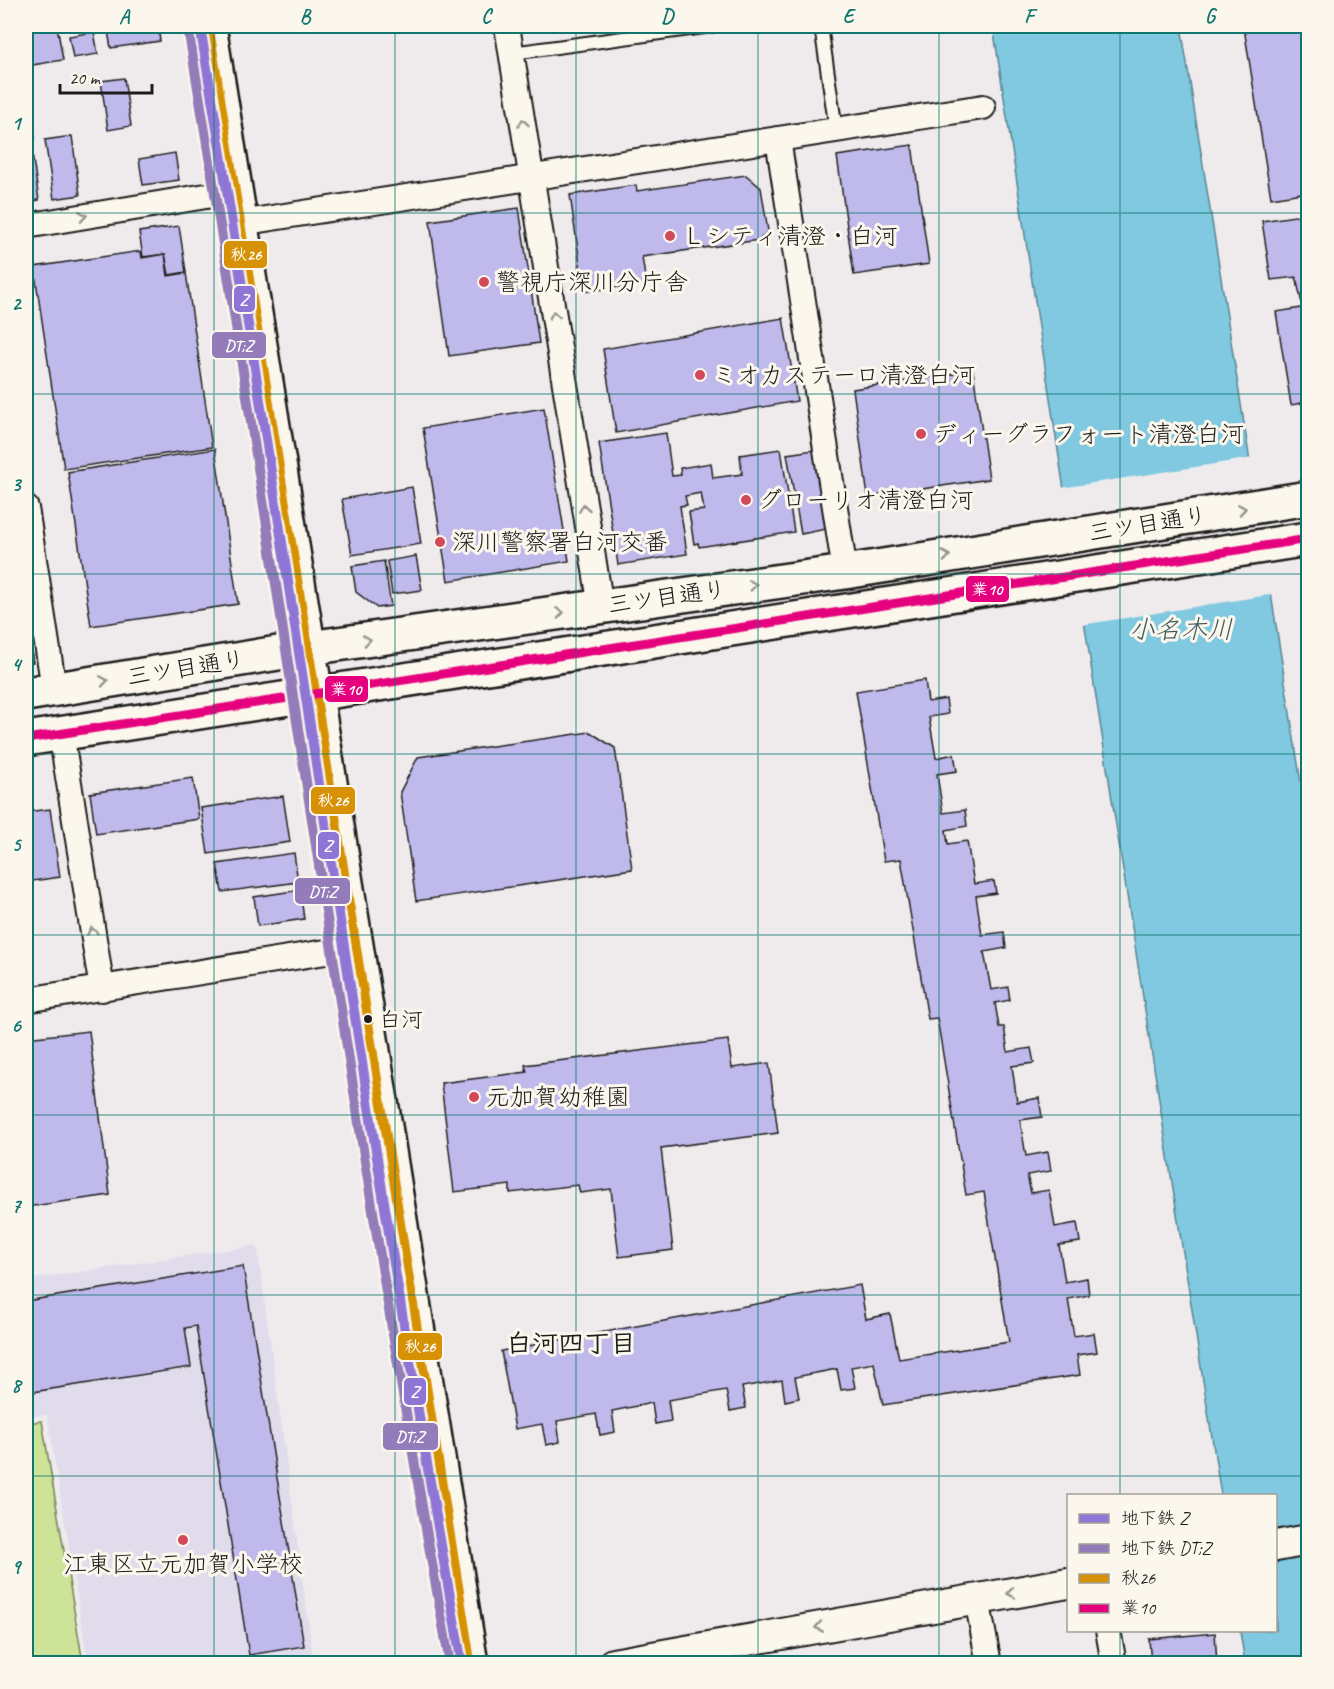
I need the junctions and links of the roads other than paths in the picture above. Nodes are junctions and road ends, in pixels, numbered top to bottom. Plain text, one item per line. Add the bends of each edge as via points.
1 (209, 26) edge
2 (507, 26) edge
3 (712, 26) edge
4 (820, 26) edge
5 (512, 53) junction
6 (983, 107) dead end
7 (836, 130) junction
8 (778, 139) junction
9 (531, 177) junction
10 (236, 191) junction
11 (240, 223) junction
12 (26, 226) edge
13 (1308, 498) edge
14 (26, 508) edge
15 (1308, 539) edge
16 (845, 572) junction
17 (601, 607) junction
18 (309, 648) junction
19 (40, 691) edge
20 (316, 694) junction
21 (61, 733) junction
22 (26, 739) edge
23 (357, 947) junction
24 (102, 989) junction
25 (26, 1000) edge
26 (1308, 1540) edge
27 (1277, 1546) edge
28 (1067, 1583) edge
29 (977, 1599) junction
30 (1108, 1632) edge
31 (471, 1664) edge
32 (613, 1664) edge
33 (989, 1664) edge
34 (1114, 1664) edge

1 - 10 main road
2 - 5 street
3 - 5 lane
4 - 7 lane
9 -> 5 street
6 - 7 street
7 - 8 street
8 - 9 street
8 - 16 street
9 - 11 street
17 -> 9 street
10 - 11 main road
12 -> 10 street
11 - 18 main road
16 -> 13 main road, 三ツ目通り
14 - 19 street
15 - 20 main road, 三ツ目通り
17 -> 16 main road, 三ツ目通り
18 -> 17 main road, 三ツ目通り
19 -> 18 main road, 三ツ目通り
18 - 20 main road
20 - 21 main road, 三ツ目通り
20 - 23 main road
21 - 22 main road, 三ツ目通り
24 -> 21 street
23 - 24 street
23 - 31 main road
24 - 25 street
26 - 27 street
28 -> 29 street
29 -> 32 street
29 - 33 street
30 - 34 street

